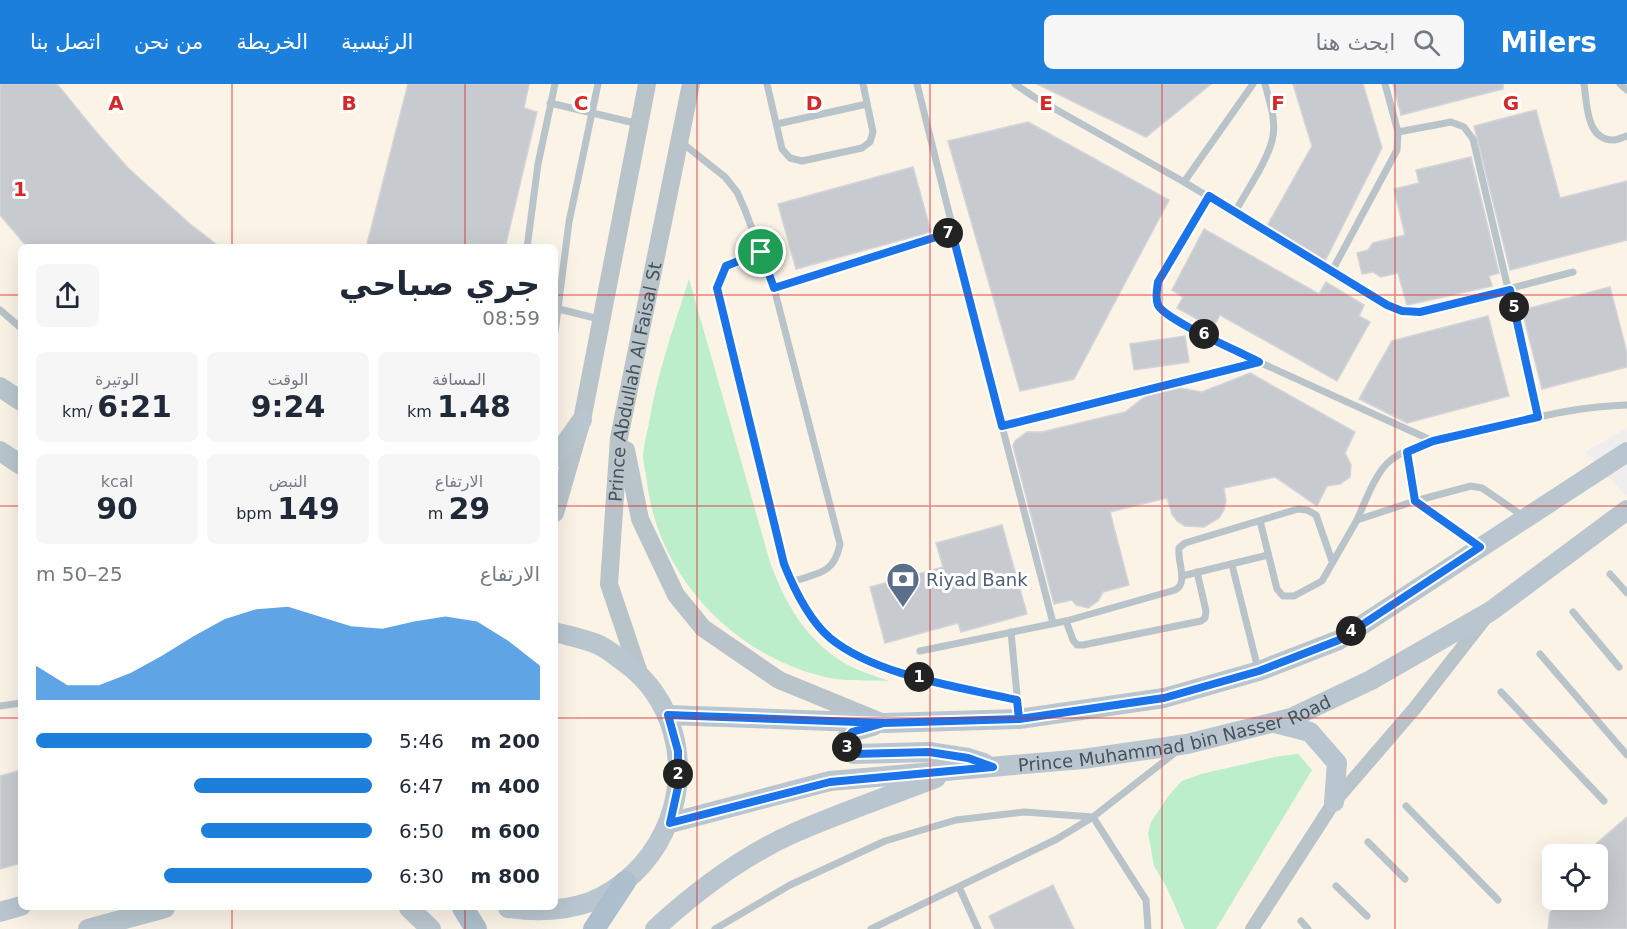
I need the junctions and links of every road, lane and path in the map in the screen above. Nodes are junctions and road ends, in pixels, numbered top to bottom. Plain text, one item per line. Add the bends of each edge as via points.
1 (555, 84) edge
2 (598, 84) edge
3 (647, 84) edge
4 (767, 84) edge
5 (863, 84) edge
6 (917, 84) edge
7 (1015, 84) edge
8 (1253, 84) edge
9 (1265, 84) edge
10 (1385, 84) edge
11 (1584, 84) edge
12 (1620, 84) edge
13 (695, 85) edge
14 (1627, 90) edge
15 (550, 103) junction
16 (867, 104) junction
17 (592, 113) junction
18 (639, 124) junction
19 (777, 124) junction
20 (1398, 132) junction
21 (1627, 136) edge
22 (679, 141) junction
23 (1184, 182) junction
24 (1209, 196) junction
25 (1235, 212) junction
26 (952, 232) junction
27 (528, 244) edge
28 (761, 252) junction
29 (1332, 271) junction
30 (1573, 272) dead end
31 (774, 288) junction
32 (1510, 290) junction
33 (558, 296) edge
34 (558, 309) edge
35 (0, 310) edge
36 (602, 319) junction
37 (18, 325) edge
38 (1259, 362) junction
39 (0, 387) edge
40 (18, 399) edge
41 (1627, 405) edge
42 (1538, 417) junction
43 (582, 420) junction
44 (1002, 426) junction
45 (622, 427) junction
46 (1433, 441) junction
47 (0, 451) edge
48 (1407, 452) junction
49 (1627, 452) edge
50 (558, 454) edge
51 (18, 463) edge
52 (1415, 501) junction
53 (558, 503) edge
54 (1627, 511) edge
55 (1525, 518) junction
56 (1357, 519) junction
57 (1260, 521) junction
58 (1480, 547) junction
59 (1268, 555) junction
60 (1332, 561) junction
61 (1232, 565) junction
62 (1197, 572) junction
63 (1610, 574) dead end
64 (1182, 576) junction
65 (791, 582) junction
66 (1627, 592) edge
67 (1491, 611) junction
68 (1573, 612) dead end
69 (1066, 621) junction
70 (1053, 624) junction
71 (1011, 632) junction
72 (558, 633) edge
73 (920, 651) dead end
74 (1540, 654) dead end
75 (1618, 667) dead end
76 (1259, 671) junction
77 (639, 673) junction
78 (1501, 692) dead end
79 (18, 703) edge
80 (0, 706) edge
81 (1018, 709) junction
82 (668, 715) junction
83 (1272, 722) junction
84 (884, 723) junction
85 (1187, 744) junction
86 (1627, 755) edge
87 (993, 767) junction
88 (957, 770) junction
89 (1604, 801) dead end
90 (1334, 802) junction
91 (1406, 806) dead end
92 (1093, 817) junction
93 (670, 823) junction
94 (1368, 842) dead end
95 (1405, 879) dead end
96 (625, 882) junction
97 (1336, 886) dead end
98 (959, 887) junction
99 (1498, 900) dead end
100 (18, 907) edge
101 (558, 908) edge
102 (158, 910) edge
103 (411, 910) edge
104 (464, 910) edge
105 (0, 912) edge
106 (1367, 916) dead end
107 (1301, 921) dead end
108 (88, 929) edge
109 (431, 929) edge
110 (476, 929) edge
111 (594, 929) edge
112 (655, 929) edge
113 (715, 929) edge
114 (871, 929) edge
115 (978, 929) edge
116 (1149, 929) edge
117 (1252, 929) edge
118 (1308, 929) edge

1 - 15 lane
2 - 17 lane
3 - 18 street
4 - 19 lane
5 - 16 lane
6 - 26 lane
7 - 23 lane
8 - 23 lane
9 - 25 lane via 1274,135
10 - 20 lane
11 - 21 lane via 1591,126 1599,136 1612,140
12 - 14 lane
13 - 22 street, Prince Abdullah Al Faisal St
15 - 17 lane
15 - 27 lane
16 - 19 lane
16 - 19 lane via 873,132 870,142 862,148 802,161 790,158 782,149
17 - 18 lane
17 - 33 lane
18 - 36 street
20 - 29 lane via 1397,150
20 - 32 lane via 1451,122 1464,128 1473,140
22 - 28 lane via 725,177 737,192
22 - 45 street, Prince Abdullah Al Faisal St
23 - 24 lane
24 - 25 lane
24 - 38 lane via 1158,282 1159,308
25 - 29 lane
26 - 31 lane
26 - 44 lane
28 - 31 lane
28 - 65 lane via 726,266 717,288
29 - 32 lane via 1402,311 1420,312
30 - 32 lane
31 - 65 lane via 840,544 830,569
32 - 42 lane
34 - 36 lane
35 - 37 lane
36 - 43 street
38 - 44 lane
38 - 46 lane
39 - 40 main road
41 - 42 lane via 1588,406
42 - 46 lane
43 - 50 main road
43 - 53 street
44 - 70 lane
45 - 77 street, Prince Abdullah Al Faisal St via 609,584
45 - 84 street via 640,519 676,596 703,628 779,681
46 - 48 lane
47 - 51 main road
48 - 52 lane
48 - 56 lane via 1379,472
49 - 55 main road, Prince Muhammad bin Nasser Road
52 - 55 lane via 1471,486 1482,488
52 - 56 lane
52 - 58 lane
54 - 67 main road, Prince Muhammad bin Nasser Road
55 - 58 main road, Prince Muhammad bin Nasser Road
56 - 60 lane
57 - 59 lane
57 - 60 lane via 1298,509 1316,515
57 - 64 lane via 1185,543 1179,548 1178,557
58 - 76 main road, Prince Muhammad bin Nasser Road via 1339,640
59 - 60 lane via 1276,589 1283,596 1294,596 1322,581
59 - 61 lane
61 - 62 lane
61 - 76 lane
62 - 64 lane
62 - 69 lane via 1206,611 1201,621 1077,645
63 - 66 lane
64 - 69 lane via 1183,583 1175,590
65 - 81 lane via 829,638 854,654 891,670
67 - 83 main road, Prince Muhammad bin Nasser Road via 1371,680 1291,718
67 - 90 street
68 - 75 lane
69 - 70 lane
70 - 71 lane
71 - 73 lane
71 - 81 lane
72 - 77 main road via 600,645
74 - 86 lane
76 - 81 main road, Prince Muhammad bin Nasser Road via 1164,698
77 - 82 main road
78 - 89 lane
79 - 80 lane
81 - 84 main road, Prince Muhammad bin Nasser Road
82 - 84 main road, Prince Muhammad bin Nasser Road
82 - 93 main road via 678,751 678,787
83 - 85 main road, Prince Muhammad bin Nasser Road
83 - 90 main road via 1310,732 1337,764
84 - 87 main road via 852,732 847,738 847,749 854,754 929,752 968,758
85 - 87 main road, Prince Muhammad bin Nasser Road
85 - 92 lane
87 - 88 main road, Prince Muhammad bin Nasser Road
88 - 93 main road, Prince Muhammad bin Nasser Road via 830,782
88 - 112 main road via 793,833 735,865
90 - 117 street
91 - 99 lane
92 - 98 lane
92 - 113 lane via 1024,812 956,820 895,838 790,885
92 - 116 lane via 1146,900
93 - 96 main road via 651,855
94 - 95 lane
96 - 101 main road via 589,902
96 - 111 main road
97 - 106 lane
98 - 114 lane
98 - 115 lane
100 - 105 main road
102 - 108 main road
103 - 109 main road
104 - 110 main road
107 - 118 lane

